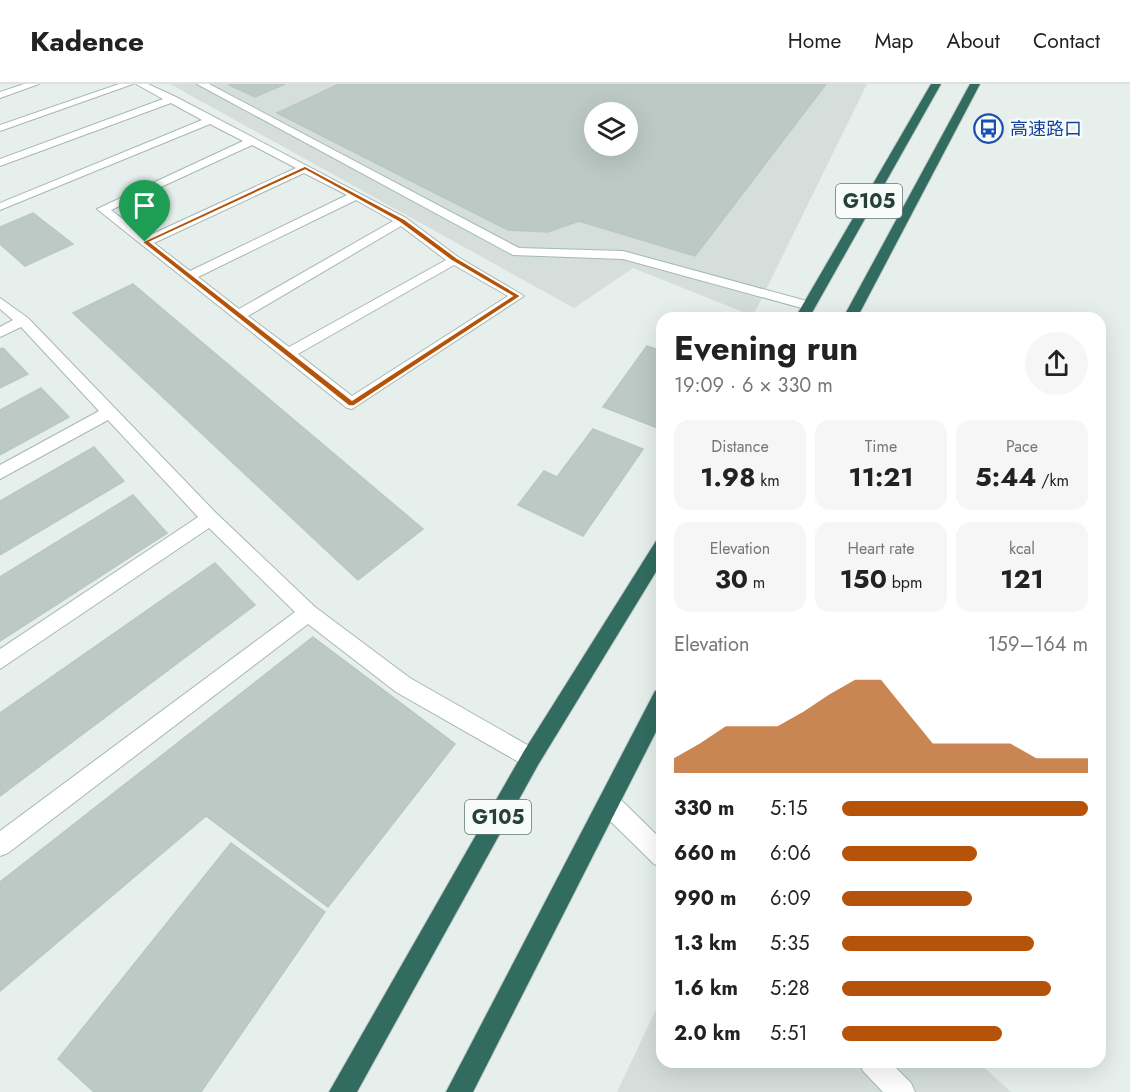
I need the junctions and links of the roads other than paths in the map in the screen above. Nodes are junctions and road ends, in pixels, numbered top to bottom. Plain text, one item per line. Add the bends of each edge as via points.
1 (34, 84) edge
2 (128, 84) edge
3 (141, 84) edge
4 (202, 84) edge
5 (936, 84) edge
6 (975, 84) edge
7 (0, 95) edge
8 (173, 99) junction
9 (210, 120) junction
10 (0, 128) edge
11 (250, 142) junction
12 (0, 163) edge
13 (305, 168) junction
14 (356, 195) junction
15 (0, 207) edge
16 (402, 221) junction
17 (145, 242) junction
18 (454, 260) junction
19 (189, 276) junction
20 (0, 302) edge
21 (805, 312) edge
22 (853, 312) edge
23 (239, 315) junction
24 (22, 321) junction
25 (0, 332) edge
26 (288, 354) junction
27 (110, 412) junction
28 (0, 473) edge
29 (210, 518) junction
30 (656, 556) edge
31 (308, 613) junction
32 (0, 660) edge
33 (656, 710) edge
34 (531, 758) junction
35 (609, 804) junction
36 (0, 845) edge
37 (656, 850) edge
38 (878, 1068) edge
39 (342, 1092) edge
40 (459, 1092) edge
41 (902, 1092) edge

1 - 7 street
2 - 10 street
3 - 8 street
4 - 21 street via 517,252 623,255
5 - 21 highway, G105
6 - 22 highway, G105
8 - 9 street
8 - 12 street
9 - 11 street
9 - 15 street
11 - 13 street
11 - 17 street via 103,209
13 - 14 street
13 - 17 street
14 - 16 street
14 - 19 street
16 - 18 street
16 - 23 street
17 - 19 street
18 - 26 street
18 - 26 street via 517,296 352,404
19 - 23 street
20 - 24 street
23 - 26 street
24 - 25 street
24 - 27 street
27 - 28 street
27 - 29 street
29 - 31 street
29 - 32 street
30 - 34 highway, G105
31 - 34 street via 403,686
31 - 36 street
33 - 35 highway
34 - 39 highway, G105
35 - 37 street
35 - 40 highway
38 - 41 street

